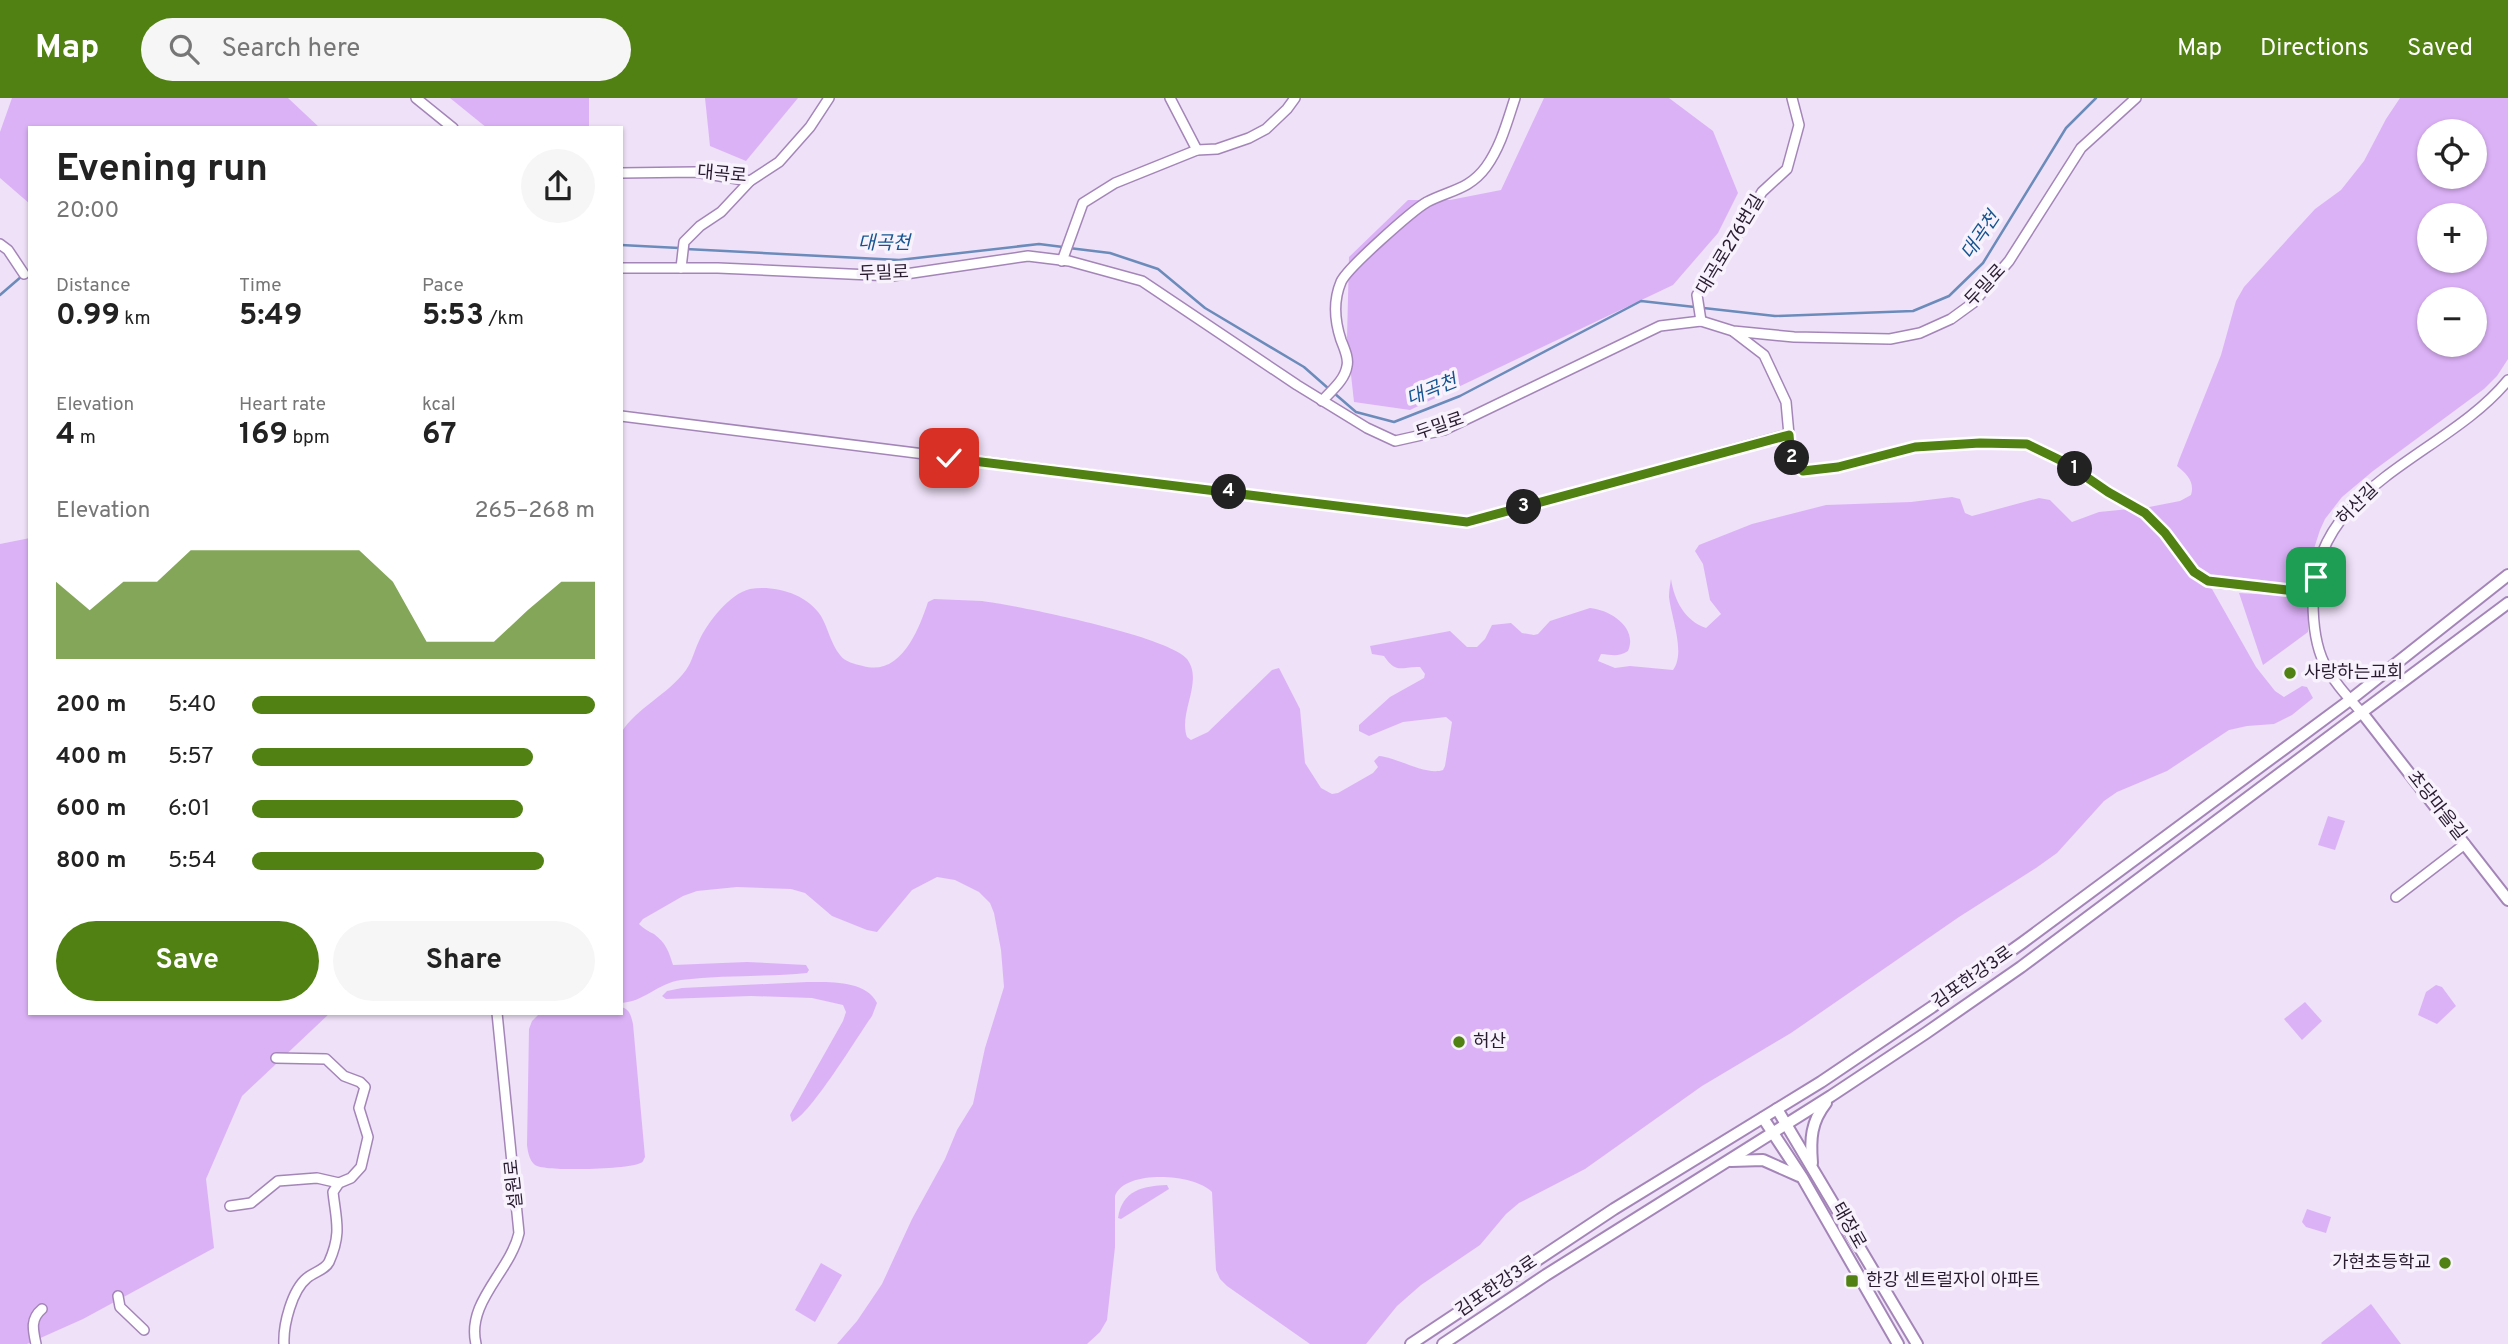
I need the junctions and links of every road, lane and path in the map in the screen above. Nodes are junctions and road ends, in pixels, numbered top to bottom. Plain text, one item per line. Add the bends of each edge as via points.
1 (416, 98) edge
2 (828, 98) edge
3 (1170, 98) edge
4 (1295, 98) edge
5 (1515, 98) edge
6 (1792, 98) edge
7 (2136, 98) edge
8 (451, 126) edge
9 (1197, 150) junction
10 (623, 173) edge
11 (750, 181) junction
12 (0, 244) edge
13 (1063, 257) junction
14 (623, 268) edge
15 (681, 268) junction
16 (22, 271) dead end
17 (1701, 318) junction
18 (1733, 331) junction
19 (2508, 380) edge
20 (1324, 398) junction
21 (623, 416) edge
22 (1789, 435) junction
23 (2508, 575) edge
24 (2313, 593) junction
25 (2508, 603) edge
26 (2350, 700) junction
27 (2363, 714) junction
28 (2465, 844) junction
29 (2396, 897) dead end
30 (2508, 900) edge
31 (497, 1015) edge
32 (276, 1058) dead end
33 (1831, 1096) junction
34 (1777, 1109) junction
35 (1763, 1118) junction
36 (1787, 1124) junction
37 (1772, 1133) junction
38 (1728, 1161) junction
39 (1813, 1166) junction
40 (1802, 1177) junction
41 (339, 1183) junction
42 (230, 1206) dead end
43 (118, 1296) dead end
44 (42, 1309) dead end
45 (144, 1330) dead end
46 (36, 1344) edge
47 (284, 1344) edge
48 (476, 1344) edge
49 (1411, 1344) edge
50 (1443, 1344) edge
51 (1898, 1344) edge
52 (1917, 1344) edge

1 - 8 street
2 - 11 street, 대곡로 via 779,162
3 - 9 street
4 - 9 street via 1266,129 1217,149
5 - 20 street via 1500,144 1485,168 1459,191 1425,203 1341,282 1336,319 1347,366
6 - 17 street, 대곡로276번길 via 1799,125 1787,169 1762,192 1697,295
7 - 18 street, 두밀로 via 2081,148 2009,261 1973,303 1951,319 1920,333 1890,339
9 - 13 street via 1115,183 1083,203
10 - 11 street, 대곡로 via 695,172
11 - 15 street via 684,242
12 - 16 street
13 - 15 street, 두밀로 via 1028,256 892,276
13 - 20 street, 두밀로 via 1142,281
14 - 15 street, 두밀로
17 - 18 street, 두밀로
17 - 20 street, 두밀로 via 1660,326 1444,430 1395,441
18 - 22 street via 1764,355 1786,402
19 - 24 street, 허산길 via 2350,508 2328,540
21 - 22 street via 1467,522
22 - 24 street via 1791,457 1803,471 1915,447 2027,444 2066,463 2153,519 2194,572 2208,581
23 - 26 street, 김포한강3로
24 - 26 street, 허산길 via 2320,657
25 - 27 street, 김포한강3로
26 - 27 street, 허산길
26 - 34 street, 김포한강3로 via 2000,959
27 - 28 street, 초당마을길
27 - 33 street, 김포한강3로 via 2021,967
28 - 29 street
28 - 30 street, 초당마을길
31 - 48 street, 설원로 via 519,1233 511,1257 479,1308
32 - 41 street via 326,1059 344,1076 364,1085 359,1111 367,1134 366,1151 358,1172
33 - 36 street, 김포한강3로
33 - 39 street via 1814,1123 1810,1142
34 - 35 street, 김포한강3로
34 - 36 street, 태장로
35 - 37 street
35 - 49 street, 김포한강3로 via 1614,1209
36 - 37 street, 김포한강3로
36 - 39 street, 태장로
37 - 38 street, 김포한강3로
37 - 40 street
38 - 40 street via 1763,1160
38 - 50 street, 김포한강3로
39 - 52 street, 태장로
40 - 51 street
41 - 42 street via 317,1178 278,1181 251,1203
41 - 47 street via 333,1192 338,1226 329,1261 301,1284
43 - 45 street via 120,1307
44 - 46 street via 33,1321

